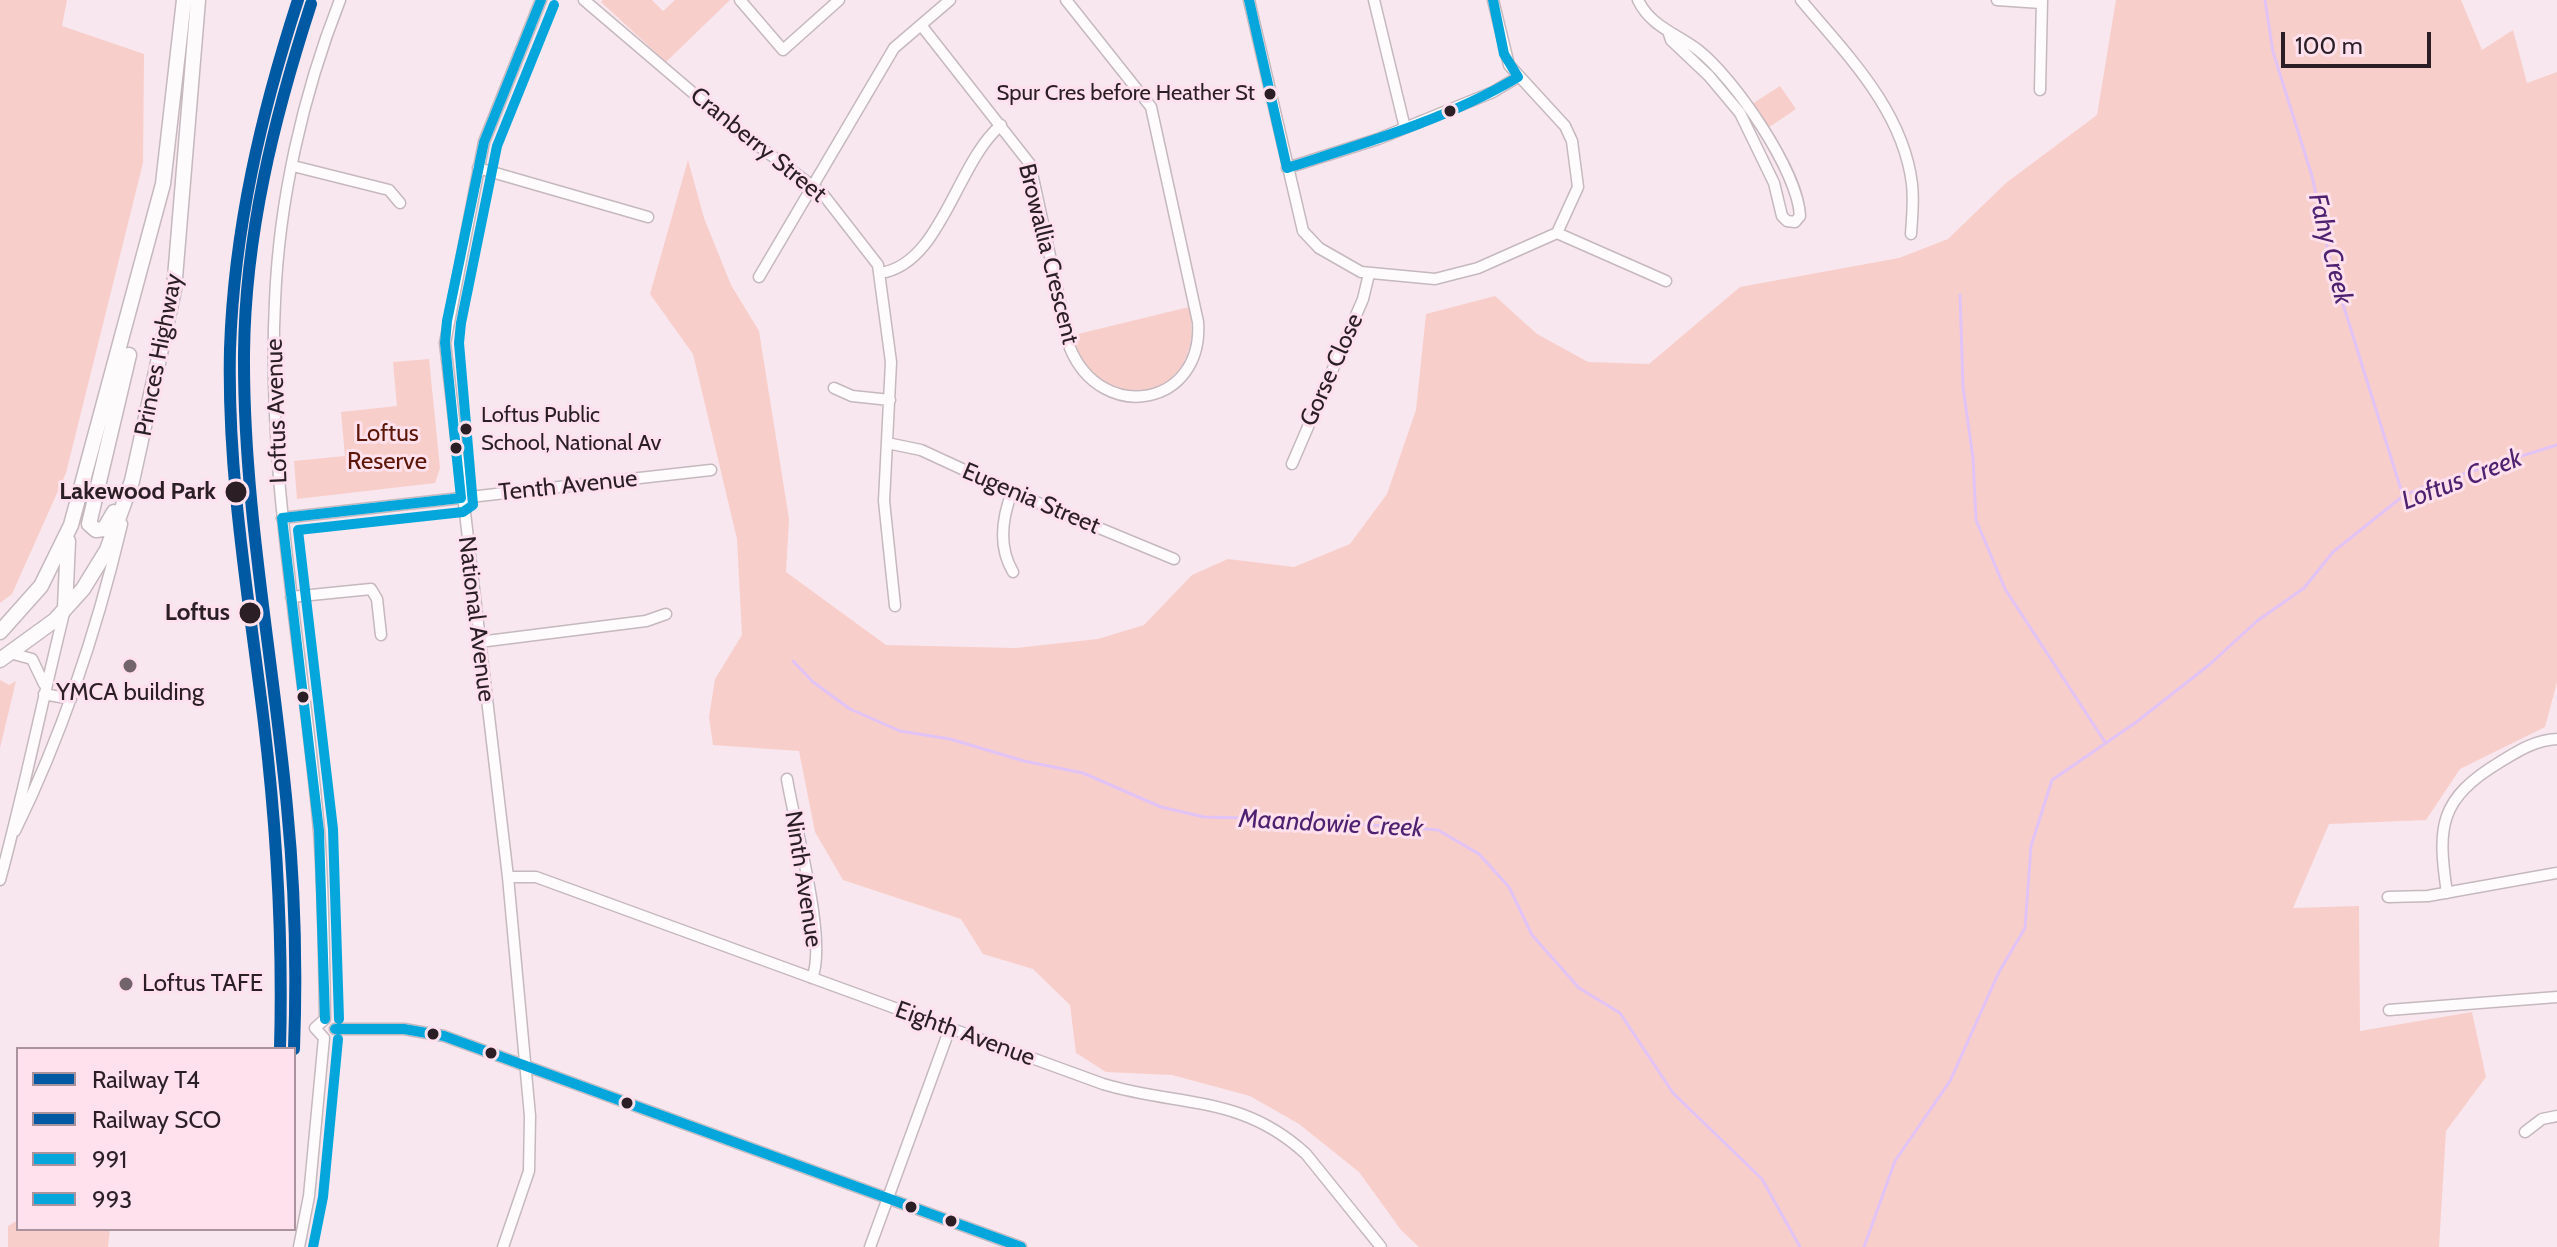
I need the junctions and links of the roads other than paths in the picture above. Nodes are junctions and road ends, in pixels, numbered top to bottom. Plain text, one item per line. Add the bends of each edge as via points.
1 (184, 0) edge
2 (198, 0) edge
3 (340, 0) edge
4 (541, 0) edge
5 (584, 0) edge
6 (740, 0) edge
7 (839, 0) edge
8 (950, 0) edge
9 (1066, 0) edge
10 (1249, 0) edge
11 (1374, 0) edge
12 (1493, 0) edge
13 (1638, 0) edge
14 (1801, 0) edge
15 (1997, 0) edge
16 (2042, 2) edge
17 (921, 25) junction
18 (1669, 34) junction
19 (1518, 77) junction
20 (2040, 90) dead end
21 (1001, 125) junction
22 (1405, 128) junction
23 (293, 166) junction
24 (478, 168) junction
25 (1287, 168) junction
26 (813, 187) junction
27 (400, 203) dead end
28 (648, 217) dead end
29 (155, 219) junction
30 (1557, 233) junction
31 (1911, 234) dead end
32 (880, 273) junction
33 (1369, 274) junction
34 (759, 277) dead end
35 (1666, 281) dead end
36 (834, 388) dead end
37 (153, 395) junction
38 (890, 400) junction
39 (887, 443) junction
40 (1292, 464) dead end
41 (711, 470) dead end
42 (132, 481) junction
43 (1012, 492) junction
44 (461, 498) junction
45 (282, 518) junction
46 (71, 525) junction
47 (1174, 559) dead end
48 (1013, 572) dead end
49 (291, 597) junction
50 (895, 606) dead end
51 (64, 611) junction
52 (666, 614) dead end
53 (0, 632) edge
54 (381, 635) dead end
55 (479, 642) junction
56 (5, 656) edge
57 (44, 694) junction
58 (71, 699) junction
59 (2557, 739) edge
60 (787, 779) dead end
61 (15, 831) junction
62 (2557, 873) edge
63 (508, 877) junction
64 (0, 880) edge
65 (2447, 893) junction
66 (2388, 897) dead end
67 (812, 978) junction
68 (2557, 997) edge
69 (2389, 1010) dead end
70 (325, 1019) junction
71 (950, 1028) junction
72 (335, 1029) junction
73 (324, 1038) junction
74 (525, 1066) junction
75 (2557, 1116) edge
76 (2525, 1132) dead end
77 (889, 1199) junction
78 (299, 1247) edge
79 (503, 1247) edge
80 (870, 1247) edge
81 (1021, 1247) edge
82 (1381, 1247) edge

1 - 29 highway, Princes Highway via 170,145
2 - 37 highway, Princes Highway via 174,290
3 - 23 street, Loftus Avenue via 313,79
4 - 24 street, National Avenue
5 - 26 street, Cranberry Street via 733,127
6 - 7 street via 783,50
8 - 17 street
9 - 21 street, Browallia Crescent via 1151,107 1199,334 1194,359 1166,389 1121,396 1099,387 1081,371 1070,348 1034,173
10 - 25 street
11 - 22 street
12 - 19 street via 1504,54
13 - 18 street
14 - 31 street via 1870,83 1899,134 1913,186
15 - 16 street
16 - 20 street
17 - 21 street, Browallia Crescent
17 - 26 street via 894,48
18 - 18 street via 1713,63 1749,104 1799,206 1795,222 1782,216 1774,183 1740,113
19 - 22 street
19 - 30 street via 1565,126 1572,141 1578,187
21 - 32 street via 977,147 918,255
22 - 25 street
23 - 27 street via 392,187
23 - 45 street, Loftus Avenue via 275,299 274,393
24 - 28 street
24 - 44 street, National Avenue via 445,333
25 - 33 street via 1303,231 1337,260
26 - 32 street, Cranberry Street via 858,236
26 - 34 street
29 - 37 highway via 139,313 88,514 94,529 102,530 110,522
29 - 46 highway, Princes Highway
30 - 33 street via 1446,278
30 - 35 street
32 - 38 street, Cranberry Street
33 - 40 street, Gorse Close
36 - 38 street via 852,396
37 - 42 highway, Princes Highway
38 - 39 street, Cranberry Street
39 - 43 street, Eugenia Street via 921,450
39 - 50 street, Cranberry Street via 884,519
41 - 44 street, Tenth Avenue
42 - 51 highway, Princes Highway via 107,550
42 - 58 street via 98,619
43 - 47 street, Eugenia Street
43 - 48 street via 1003,550
44 - 45 street, Tenth Avenue
44 - 55 street, National Avenue
45 - 49 street, Loftus Avenue
46 - 51 highway
46 - 53 highway, Princes Highway via 41,586
49 - 54 street via 371,589
49 - 70 street, Loftus Avenue via 319,831
51 - 56 highway, Princes Highway
51 - 57 street
52 - 55 street
55 - 63 street, National Avenue
56 - 57 street via 28,656 38,665
57 - 58 street
57 - 61 street
58 - 61 street
59 - 65 street via 2536,742 2504,760 2454,799 2440,838
60 - 67 street, Ninth Avenue via 811,911 816,960
61 - 64 street
62 - 65 street
63 - 67 street, Eighth Avenue via 536,877
63 - 74 street, National Avenue
65 - 66 street
67 - 71 street, Eighth Avenue
68 - 69 street
70 - 72 street
70 - 73 street, Loftus Avenue via 315,1028
71 - 77 street
71 - 82 street, Eighth Avenue via 1123,1090 1239,1113 1306,1154
72 - 73 street
72 - 74 street via 424,1031
73 - 78 street
74 - 77 street
74 - 79 street, National Avenue via 532,1148
75 - 76 street via 2542,1119
77 - 80 street
77 - 81 street

